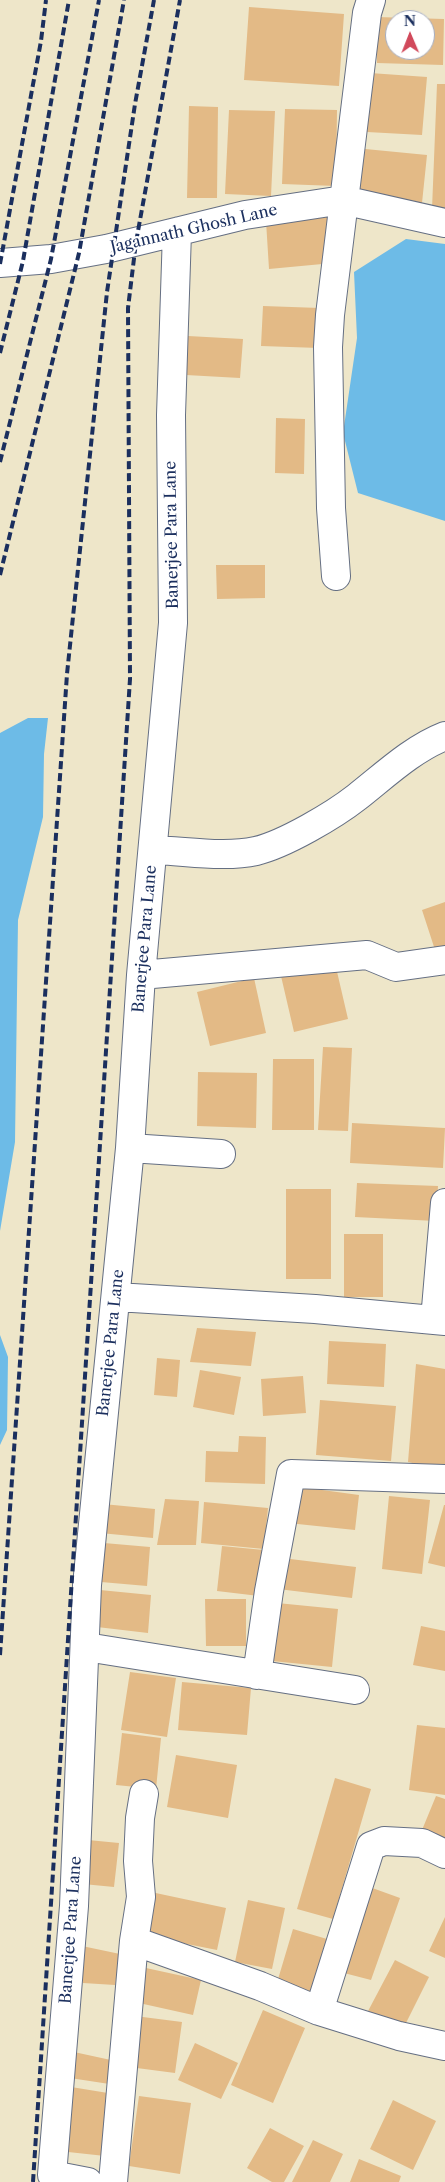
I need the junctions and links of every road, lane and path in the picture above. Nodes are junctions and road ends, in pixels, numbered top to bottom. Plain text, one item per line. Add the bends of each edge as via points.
1 (371, 0) edge
2 (343, 200) junction
3 (445, 223) edge
4 (179, 231) junction
5 (0, 263) edge
6 (336, 576) dead end
7 (445, 736) edge
8 (153, 850) junction
9 (445, 960) edge
10 (142, 975) junction
11 (130, 1148) junction
12 (221, 1154) dead end
13 (445, 1203) edge
14 (116, 1297) junction
15 (440, 1321) edge
16 (445, 1479) edge
17 (86, 1647) junction
18 (257, 1675) junction
19 (355, 1690) dead end
20 (144, 1794) dead end
21 (445, 1854) edge
22 (134, 1941) junction
23 (319, 2011) junction
24 (445, 2046) edge
25 (88, 2182) edge
26 (113, 2182) edge

1 - 2 street
2 - 3 street, Jagannath Ghosh Lane
2 - 4 street, Jagannath Ghosh Lane via 245,215
2 - 6 street via 328,347 331,508
4 - 5 street, Jagannath Ghosh Lane via 51,259
4 - 8 street, Banerjee Para Lane via 171,415 173,623
7 - 8 street via 410,756 355,799 276,845 230,854
8 - 10 street, Banerjee Para Lane
9 - 10 street via 396,967 367,955
10 - 11 street, Banerjee Para Lane
11 - 12 street
11 - 14 street, Banerjee Para Lane
13 - 15 street
14 - 15 street
14 - 17 street, Banerjee Para Lane via 87,1585
16 - 18 street via 291,1474
17 - 18 street
17 - 25 street, Banerjee Para Lane via 74,1906 52,2175
18 - 19 street
20 - 22 street via 138,1861 141,1897
21 - 23 street via 422,1843 384,1841 371,1846
22 - 23 street via 260,1986
22 - 26 street
23 - 24 street via 399,2036

